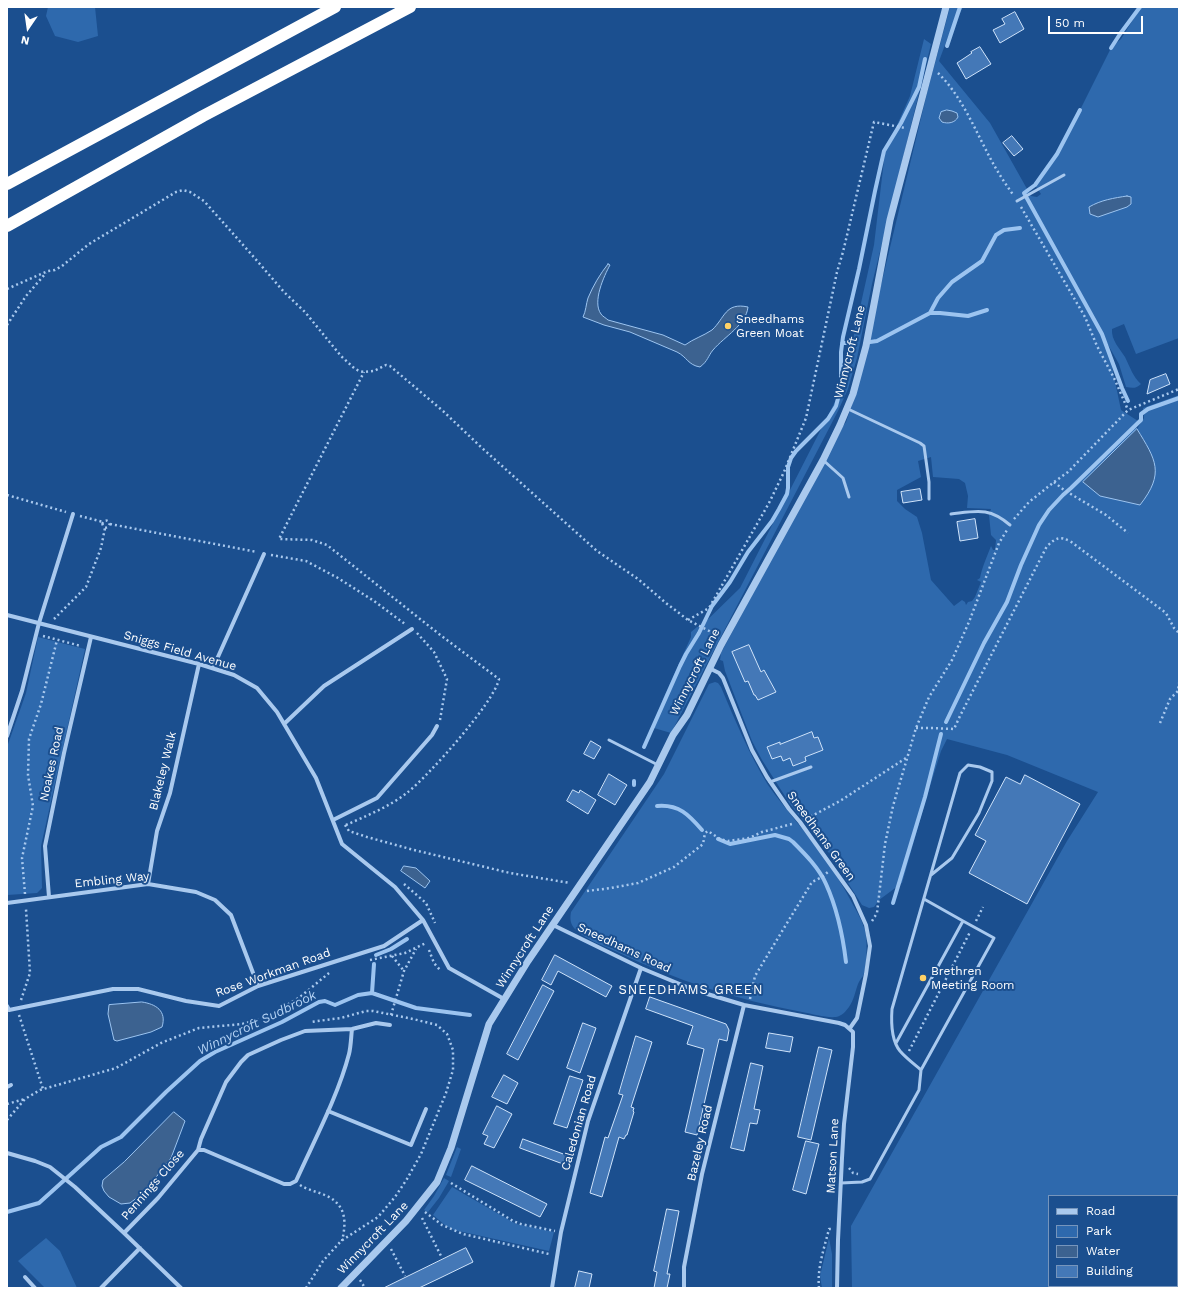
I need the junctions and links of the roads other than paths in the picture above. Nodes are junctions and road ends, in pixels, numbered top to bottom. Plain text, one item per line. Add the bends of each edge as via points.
1 (335, 7) edge
2 (410, 7) edge
3 (946, 7) edge
4 (1064, 175) dead end
5 (7, 184) edge
6 (1017, 201) road end
7 (7, 226) edge
8 (847, 409) junction
9 (823, 460) junction
10 (849, 497) dead end
11 (929, 499) dead end
12 (73, 514) road end
13 (951, 514) dead end
14 (1010, 525) road end
15 (264, 554) road end
16 (7, 615) edge
17 (39, 623) junction
18 (412, 629) road end
19 (90, 637) junction
20 (199, 664) junction
21 (213, 668) junction
22 (709, 668) junction
23 (284, 724) junction
24 (437, 726) road end
25 (7, 736) edge
26 (609, 740) dead end
27 (658, 765) junction
28 (811, 766) dead end
29 (770, 782) junction
30 (333, 820) junction
31 (931, 875) junction
32 (148, 884) junction
33 (49, 897) junction
34 (924, 899) junction
35 (7, 903) edge
36 (423, 920) junction
37 (963, 920) junction
38 (553, 925) junction
39 (641, 968) junction
40 (258, 986) junction
41 (504, 999) junction
42 (744, 1005) junction
43 (7, 1006) edge
44 (390, 1025) dead end
45 (850, 1028) junction
46 (352, 1029) junction
47 (896, 1043) junction
48 (920, 1070) junction
49 (426, 1109) dead end
50 (328, 1111) junction
51 (198, 1150) junction
52 (7, 1153) edge
53 (842, 1183) junction
54 (124, 1233) junction
55 (140, 1248) junction
56 (25, 1276) dead end
57 (35, 1288) edge
58 (101, 1288) edge
59 (181, 1288) edge
60 (341, 1288) edge
61 (552, 1288) edge
62 (684, 1288) edge
63 (837, 1288) edge

1 - 5 highway
2 - 7 highway via 203,116
3 - 8 street, Winnycroft Lane via 890,220 866,346
4 - 6 lane
8 - 9 street, Winnycroft Lane
8 - 11 lane via 924,446
9 - 10 lane via 843,478
9 - 22 street, Winnycroft Lane
12 - 17 street
13 - 14 lane via 990,512
15 - 21 street
16 - 17 street, Sniggs Field Avenue
17 - 19 street, Sniggs Field Avenue
17 - 25 street via 22,691
18 - 23 street via 324,686
19 - 20 street, Sniggs Field Avenue
19 - 33 street, Noakes Road via 45,846
20 - 21 street, Sniggs Field Avenue
20 - 32 street, Blakeley Walk via 170,793 157,831
21 - 23 street, Sniggs Field Avenue via 234,675 257,688 278,712
22 - 27 street, Winnycroft Lane
22 - 29 street, Sneedhams Green via 723,678 752,750
23 - 30 street, Sniggs Field Avenue via 316,778
24 - 30 street via 377,798
26 - 27 lane
27 - 38 street, Winnycroft Lane via 650,782
28 - 29 lane
29 - 45 street, Sneedhams Green via 833,867 852,896 866,925 870,946 866,974 857,1018
30 - 36 street, Sniggs Field Avenue via 342,844 395,887
31 - 31 lane via 952,858 979,813 992,781 992,772 968,765 960,773
31 - 34 lane
32 - 33 street, Embling Way
32 - 40 street, Embling Way via 196,892 215,900 231,915
33 - 35 street, Embling Way
34 - 37 lane
34 - 47 lane via 892,1009 891,1022
36 - 40 street, Rose Workman Road via 384,946
36 - 41 street, Sniggs Field Avenue via 449,968
37 - 47 lane
37 - 48 lane via 994,938
38 - 39 street, Sneedhams Road
38 - 41 street, Winnycroft Lane
39 - 42 street, Sneedhams Road via 694,990
39 - 61 street, Caledonian Road via 588,1121 556,1255
40 - 43 street, Rose Workman Road via 219,1006 138,989 113,989 9,1010
41 - 60 street, Winnycroft Lane via 489,1024 451,1148 437,1182 406,1221
42 - 45 street, Sneedhams Road via 839,1023
42 - 62 street, Bazeley Road via 702,1174 684,1267
44 - 46 street, Pennings Close via 376,1023
45 - 53 street, Matson Lane via 854,1034 854,1047 844,1124
46 - 50 street via 350,1052
46 - 51 street, Pennings Close via 306,1031 248,1055 226,1082
47 - 48 lane via 900,1051
48 - 53 lane via 919,1090 870,1179
49 - 50 street via 410,1145
50 - 51 street, Pennings Close via 296,1181 290,1184 284,1184 204,1150
51 - 54 street, Pennings Close via 158,1198
52 - 54 street via 50,1167
53 - 63 street, Matson Lane
54 - 55 street
55 - 58 street
55 - 59 street
56 - 57 street

